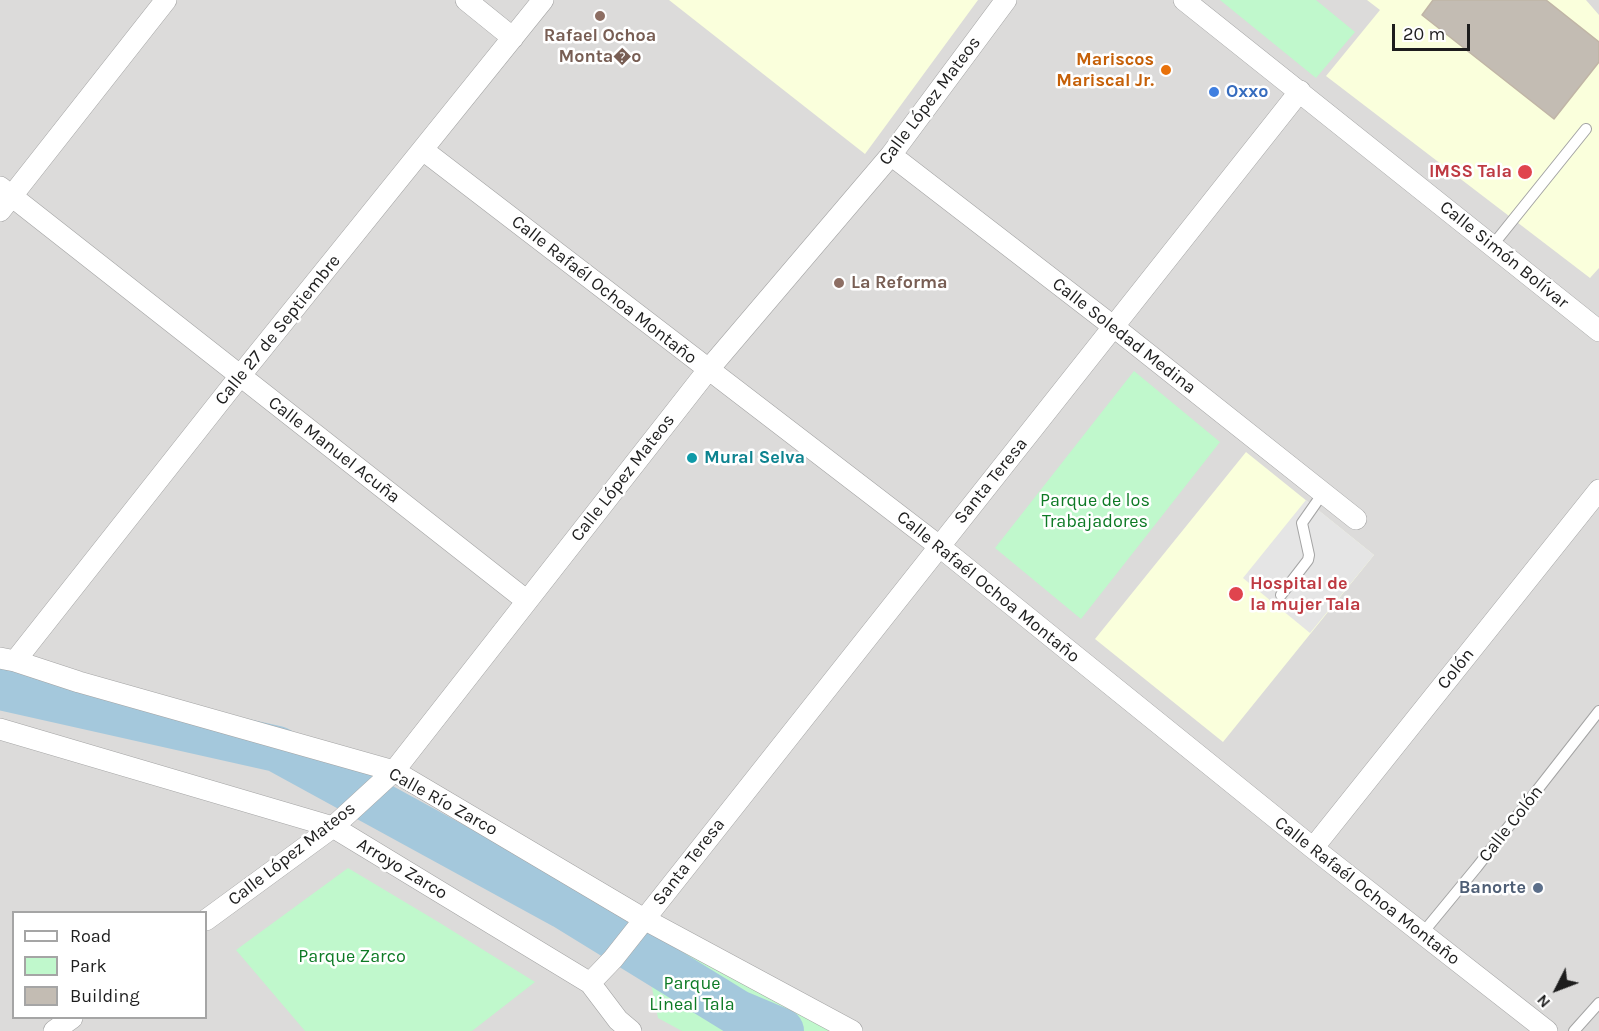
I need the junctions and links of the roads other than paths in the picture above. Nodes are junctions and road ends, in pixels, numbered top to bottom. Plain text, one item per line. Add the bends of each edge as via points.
1 (166, 0) edge
2 (466, 0) edge
3 (543, 0) edge
4 (1006, 0) edge
5 (1184, 0) edge
6 (513, 38) junction
7 (1300, 91) junction
8 (1586, 129) dead end
9 (423, 150) junction
10 (891, 154) junction
11 (4, 198) edge
12 (1492, 246) junction
13 (1114, 327) junction
14 (1599, 331) edge
15 (708, 370) junction
16 (240, 376) junction
17 (1599, 490) edge
18 (1323, 493) junction
19 (1356, 519) dead end
20 (939, 546) junction
21 (1281, 595) dead end
22 (527, 601) junction
23 (8, 660) edge
24 (1599, 711) edge
25 (0, 729) edge
26 (394, 771) junction
27 (333, 827) junction
28 (1313, 848) junction
29 (207, 919) edge
30 (641, 923) junction
31 (1421, 935) junction
32 (590, 983) junction
33 (1599, 1003) edge
34 (69, 1019) edge
35 (618, 1027) edge
36 (54, 1031) edge
37 (852, 1031) edge
38 (1547, 1031) edge
39 (1574, 1031) edge

1 - 11 street
2 - 6 street
3 - 6 street, Calle 27 de Septiembre
4 - 10 street, Calle López Mateos
5 - 7 street, Calle Simón Bolívar
6 - 9 street, Calle 27 de Septiembre
7 - 12 street, Calle Simón Bolívar
7 - 13 street, Santa Teresa
8 - 12 lane
9 - 15 street, Calle Rafaél Ochoa Montaño
9 - 16 street, Calle 27 de Septiembre
10 - 13 street, Calle Soledad Medina
10 - 15 street, Calle López Mateos
11 - 16 street, Calle Manuel Acuña
12 - 14 street, Calle Simón Bolívar
13 - 18 street, Calle Soledad Medina
13 - 20 street, Santa Teresa
15 - 20 street, Calle Rafaél Ochoa Montaño
15 - 22 street, Calle López Mateos
16 - 22 street, Calle Manuel Acuña
16 - 23 street, Calle 27 de Septiembre
17 - 28 street, Colón
18 - 19 street, Calle Soledad Medina
18 - 21 lane via 1302,523 1308,560
20 - 28 street, Calle Rafaél Ochoa Montaño
20 - 30 street, Santa Teresa
22 - 26 street, Calle López Mateos
23 - 26 street, Calle Río Zarco
24 - 31 lane, Calle Colón
25 - 27 street, Arroyo Zarco
26 - 27 street, Calle López Mateos
26 - 30 street, Calle Río Zarco
27 - 29 street, Calle López Mateos
27 - 32 street, Arroyo Zarco
28 - 31 street, Calle Rafaél Ochoa Montaño
30 - 32 street, Santa Teresa
30 - 37 street, Calle Río Zarco
31 - 38 street, Calle Rafaél Ochoa Montaño
32 - 35 street, Arroyo Zarco
33 - 39 lane
34 - 36 street

